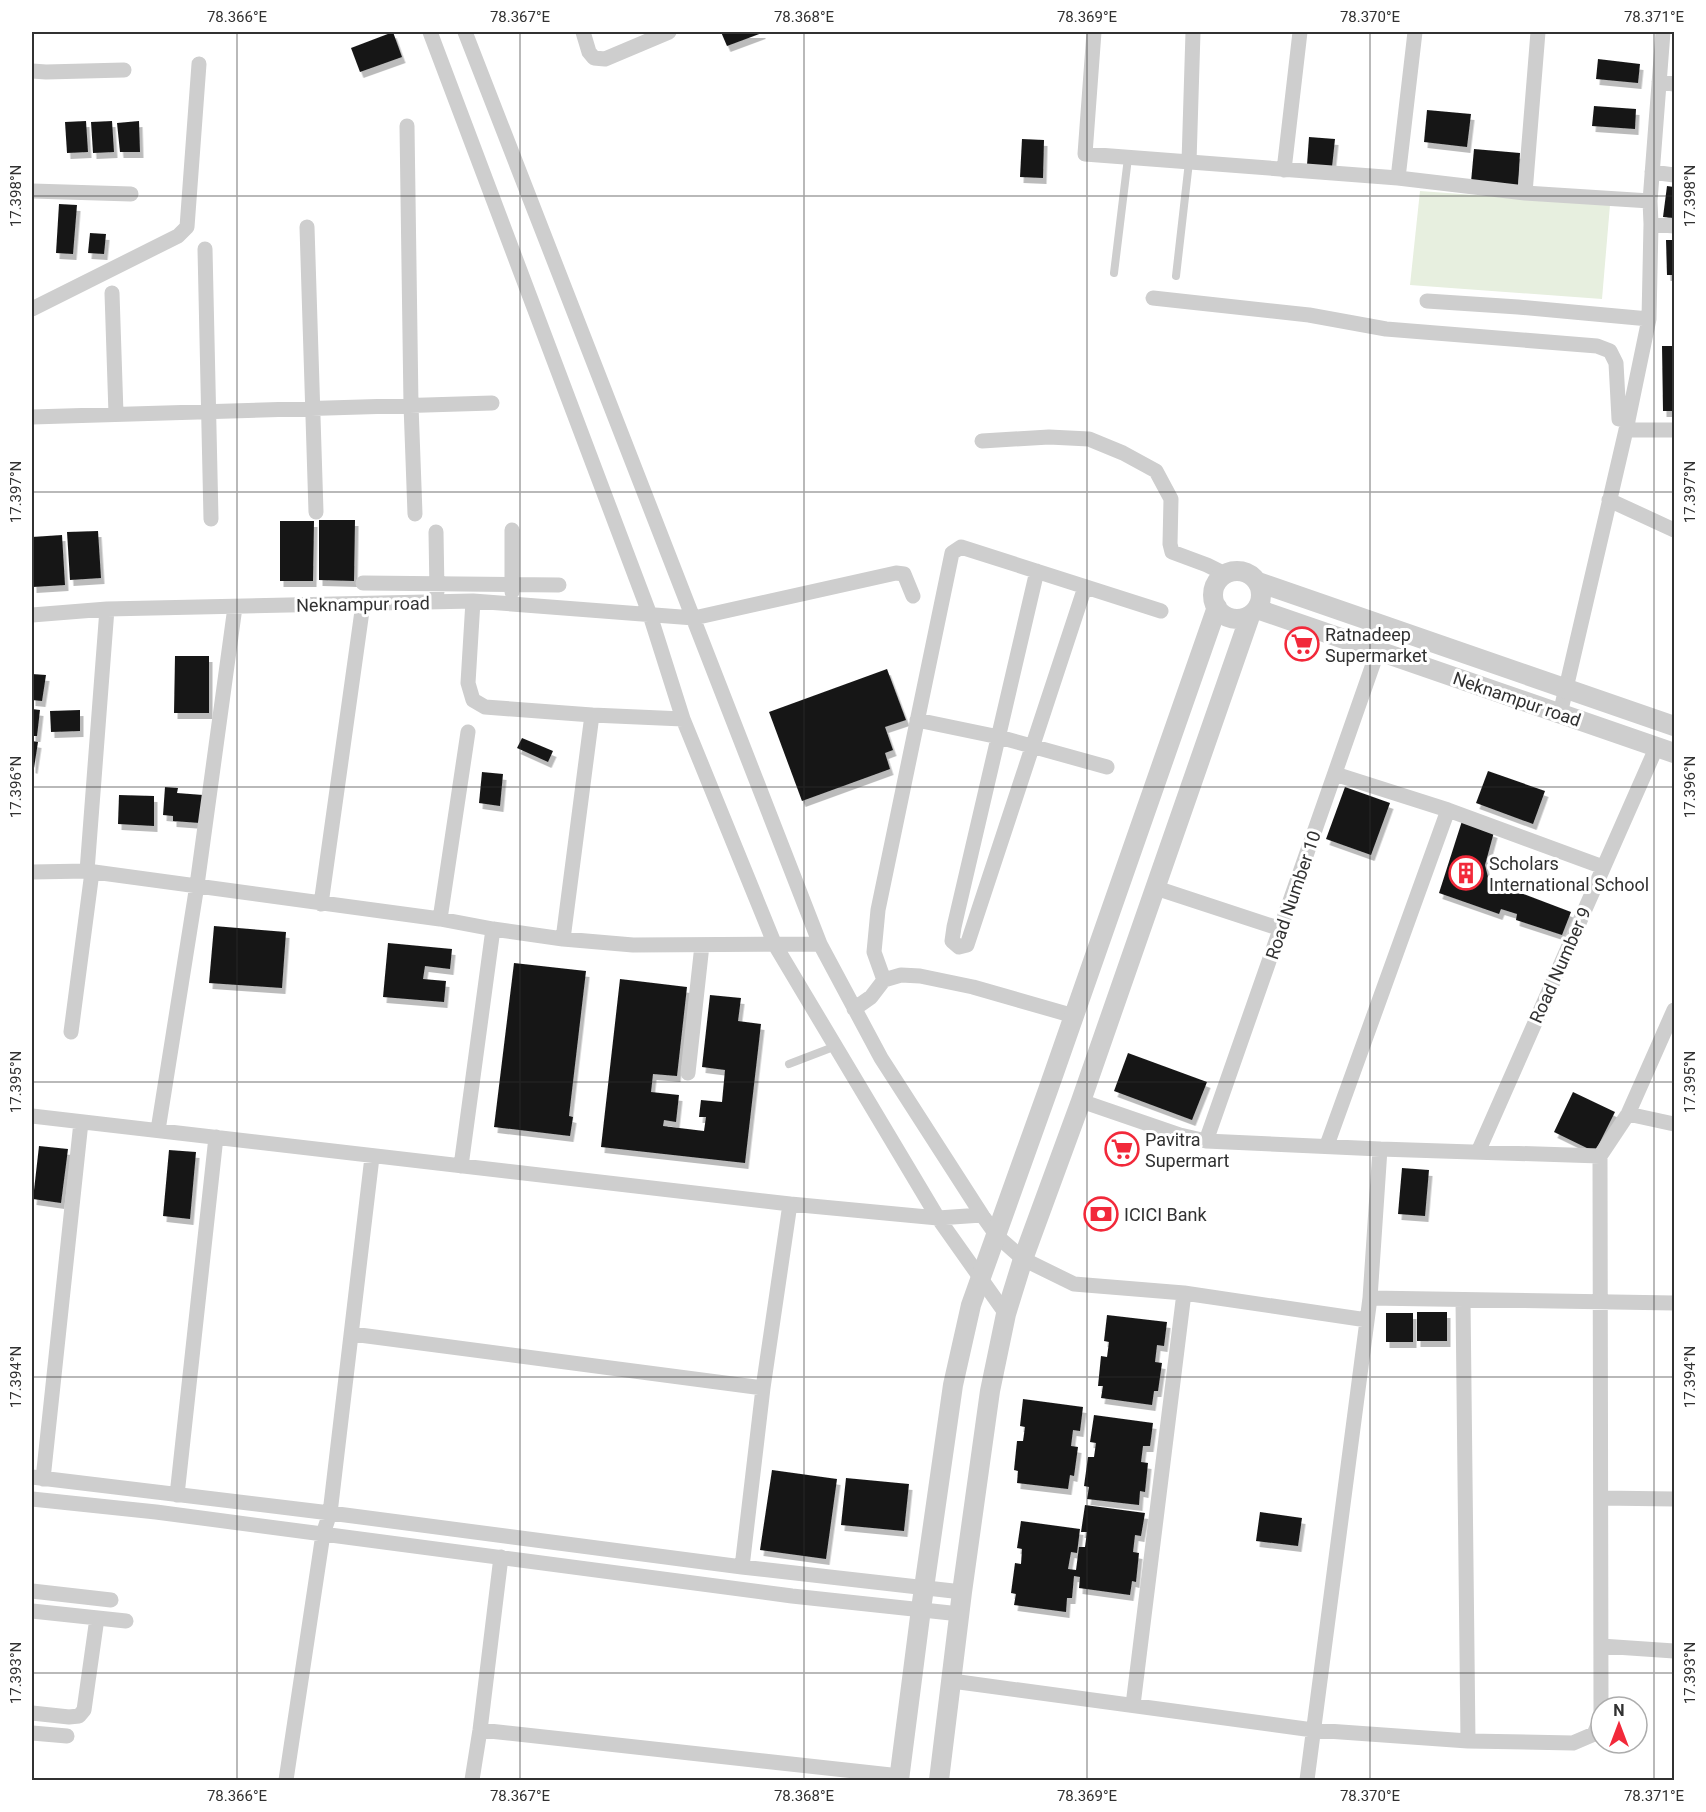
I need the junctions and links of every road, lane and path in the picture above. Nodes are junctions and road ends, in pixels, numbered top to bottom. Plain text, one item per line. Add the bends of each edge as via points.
1 (430, 32) edge
2 (465, 32) edge
3 (583, 32) edge
4 (669, 32) edge
5 (1094, 32) edge
6 (1193, 32) edge
7 (1300, 32) edge
8 (1415, 32) edge
9 (1538, 32) edge
10 (1663, 32) edge
11 (199, 64) dead end
12 (124, 70) dead end
13 (32, 71) edge
14 (1667, 83) edge
15 (407, 126) dead end
16 (1128, 158) junction
17 (1189, 162) junction
18 (1284, 170) junction
19 (1652, 172) junction
20 (1674, 175) edge
21 (1398, 178) junction
22 (32, 191) edge
23 (131, 194) dead end
24 (1525, 194) junction
25 (1650, 201) junction
26 (1651, 224) junction
27 (1674, 226) edge
28 (308, 227) dead end
29 (206, 249) dead end
30 (1114, 273) dead end
31 (1176, 276) dead end
32 (112, 293) dead end
33 (1153, 298) dead end
34 (1427, 301) dead end
35 (32, 309) edge
36 (1649, 319) junction
37 (492, 402) dead end
38 (411, 405) junction
39 (314, 408) junction
40 (209, 411) junction
41 (116, 414) junction
42 (32, 417) edge
43 (1627, 425) junction
44 (1674, 430) edge
45 (982, 441) dead end
46 (1609, 500) junction
47 (316, 512) dead end
48 (415, 514) dead end
49 (211, 519) dead end
50 (512, 530) dead end
51 (1674, 530) edge
52 (436, 532) dead end
53 (1037, 571) junction
54 (1225, 574) junction
55 (1258, 582) junction
56 (363, 583) dead end
57 (437, 583) junction
58 (512, 584) junction
59 (559, 585) dead end
60 (1085, 587) junction
61 (913, 596) dead end
62 (473, 601) junction
63 (438, 602) junction
64 (363, 604) junction
65 (512, 604) junction
66 (235, 606) junction
67 (1217, 607) junction
68 (107, 609) junction
69 (1161, 611) dead end
70 (1254, 612) junction
71 (32, 615) edge
72 (650, 615) junction
73 (694, 618) junction
74 (1378, 650) junction
75 (1566, 688) junction
76 (1560, 714) junction
77 (592, 715) junction
78 (682, 719) junction
79 (917, 720) junction
80 (1674, 726) edge
81 (468, 732) dead end
82 (999, 737) junction
83 (1033, 746) junction
84 (1665, 749) edge
85 (1107, 766) dead end
86 (1335, 774) junction
87 (1448, 810) junction
88 (1603, 867) junction
89 (90, 871) junction
90 (32, 872) edge
91 (197, 885) junction
92 (1156, 888) junction
93 (321, 904) junction
94 (440, 919) junction
95 (493, 929) junction
96 (1281, 929) junction
97 (563, 939) junction
98 (820, 944) junction
99 (702, 945) junction
100 (775, 945) junction
101 (884, 980) junction
102 (854, 1009) junction
103 (1674, 1010) edge
104 (1074, 1016) junction
105 (70, 1032) dead end
106 (836, 1046) junction
107 (789, 1064) dead end
108 (688, 1073) dead end
109 (1081, 1101) junction
110 (1628, 1114) junction
111 (32, 1116) edge
112 (81, 1122) junction
113 (1674, 1124) edge
114 (158, 1130) junction
115 (216, 1137) junction
116 (1206, 1141) junction
117 (1327, 1145) junction
118 (1380, 1149) junction
119 (1478, 1152) junction
120 (372, 1156) junction
121 (1600, 1156) junction
122 (460, 1166) junction
123 (790, 1204) junction
124 (982, 1215) junction
125 (939, 1218) junction
126 (997, 1236) junction
127 (1023, 1259) junction
128 (980, 1278) junction
129 (1184, 1293) junction
130 (1370, 1298) junction
131 (1463, 1300) junction
132 (1600, 1302) junction
133 (1674, 1303) edge
134 (1006, 1314) junction
135 (1366, 1320) junction
136 (352, 1334) junction
137 (763, 1388) junction
138 (37, 1478) edge
139 (177, 1495) junction
140 (1601, 1498) junction
141 (32, 1499) edge
142 (1674, 1499) edge
143 (330, 1513) junction
144 (323, 1534) junction
145 (501, 1557) junction
146 (742, 1567) junction
147 (924, 1587) junction
148 (32, 1591) edge
149 (962, 1592) junction
150 (111, 1600) dead end
151 (921, 1609) junction
152 (32, 1611) edge
153 (960, 1614) junction
154 (97, 1618) junction
155 (126, 1621) dead end
156 (1601, 1646) junction
157 (1674, 1651) edge
158 (952, 1681) junction
159 (1601, 1695) edge
160 (1133, 1705) junction
161 (32, 1713) edge
162 (480, 1730) junction
163 (1313, 1730) junction
164 (32, 1733) edge
165 (67, 1736) dead end
166 (1589, 1736) edge
167 (1468, 1741) junction
168 (900, 1778) edge
169 (285, 1780) edge
170 (472, 1780) edge
171 (939, 1780) edge
172 (1307, 1780) edge

1 - 72 street
2 - 73 street
3 - 4 street via 594,58 605,58
5 - 16 street via 1085,154
6 - 17 street
7 - 18 street
8 - 21 street
9 - 24 street
10 - 14 street
11 - 35 street via 187,227 178,236
12 - 13 street
14 - 19 street
15 - 38 street
16 - 17 street
16 - 30 lane
17 - 18 street
17 - 31 lane
18 - 21 street
19 - 20 street
19 - 25 street
21 - 24 street
22 - 23 street
24 - 25 street
25 - 26 street
26 - 27 street
26 - 36 street
28 - 39 street
29 - 40 street
32 - 41 street
33 - 43 street via 1309,315 1386,329 1597,346 1610,351 1616,363 1619,419
34 - 36 street
36 - 43 street
37 - 38 street
38 - 39 street
38 - 48 street
39 - 40 street
39 - 47 street
40 - 41 street
40 - 49 street
41 - 42 street
43 - 44 street
43 - 46 street
45 - 54 street via 1089,439 1156,471 1171,499 1172,552
46 - 51 street
46 - 75 street
50 - 58 street
52 - 57 street
53 - 60 street
53 - 79 street via 961,547 952,553
53 - 82 street
54 - 55 street via 1243,571
54 - 67 street via 1214,589
55 - 70 street via 1261,601
55 - 75 street, Neknampur road
56 - 57 street
57 - 58 street
57 - 63 street
58 - 59 street
58 - 65 street
60 - 69 street
60 - 83 street
61 - 73 street, Neknampur road via 904,574 896,573
62 - 63 street, Neknampur road
62 - 65 street, Neknampur road
62 - 77 street via 468,683 473,700 485,708
63 - 64 street, Neknampur road
64 - 66 street, Neknampur road
64 - 93 street
65 - 72 street, Neknampur road
66 - 68 street, Neknampur road
66 - 91 street
67 - 70 street via 1232,619
67 - 104 street
68 - 71 street, Neknampur road
68 - 89 street
70 - 74 street, Neknampur road
70 - 92 street
72 - 73 street, Neknampur road
72 - 78 street
73 - 98 street
74 - 76 street, Neknampur road
74 - 86 street, Road Number 10
75 - 76 street
75 - 80 street, Neknampur road
76 - 84 street, Neknampur road
77 - 78 street
77 - 97 street
78 - 100 street
79 - 82 street
79 - 101 street via 878,910 874,952
81 - 94 street
82 - 83 street
82 - 83 street via 954,927 952,941 959,947 967,945
83 - 85 street
84 - 88 street, Road Number 9
86 - 87 street
86 - 96 street, Road Number 10
87 - 88 street
87 - 117 street
88 - 119 street, Road Number 9
89 - 90 street
89 - 91 street
89 - 105 street
91 - 93 street
91 - 114 street
92 - 96 street
92 - 109 street
93 - 94 street
94 - 95 street
95 - 97 street
95 - 122 street
96 - 116 street, Road Number 10
97 - 99 street
98 - 100 street
98 - 102 street
99 - 100 street
99 - 108 street
100 - 106 street
101 - 102 street via 871,997
101 - 104 street via 901,975 920,976
102 - 124 street
103 - 110 street
104 - 126 street
106 - 107 lane
106 - 125 street
109 - 116 street
109 - 127 street
110 - 113 street
110 - 121 street
111 - 112 street
112 - 114 street
112 - 138 street
114 - 115 street
115 - 120 street
115 - 139 street
116 - 117 street
117 - 118 street
118 - 119 street
118 - 130 street
119 - 121 street
120 - 122 street
120 - 136 street
121 - 132 street
122 - 123 street
123 - 125 street
123 - 137 street
124 - 125 street
124 - 126 street
125 - 128 street
126 - 127 street
126 - 128 street
127 - 129 street via 1074,1284
127 - 134 street
128 - 134 street
128 - 147 street via 953,1385
129 - 135 street
129 - 160 street
130 - 131 street
130 - 135 street
131 - 132 street
131 - 167 street
132 - 133 street
132 - 140 street
134 - 149 street via 990,1391
135 - 163 street
136 - 137 street
136 - 143 street
137 - 146 street
138 - 139 street
139 - 143 street
140 - 142 street
140 - 156 street
141 - 144 street
143 - 144 street
143 - 146 street
144 - 145 street
144 - 169 street
145 - 151 street
145 - 162 street
146 - 147 street
147 - 149 street
147 - 151 street
148 - 150 street
149 - 153 street
151 - 153 street
151 - 168 street
152 - 154 street
153 - 158 street
154 - 155 street
154 - 161 street via 84,1710 79,1716 69,1717
156 - 157 street
156 - 159 street
158 - 160 street
158 - 171 street
160 - 163 street
162 - 168 street
162 - 170 street
163 - 167 street
163 - 172 street
164 - 165 street
166 - 167 street via 1573,1743

